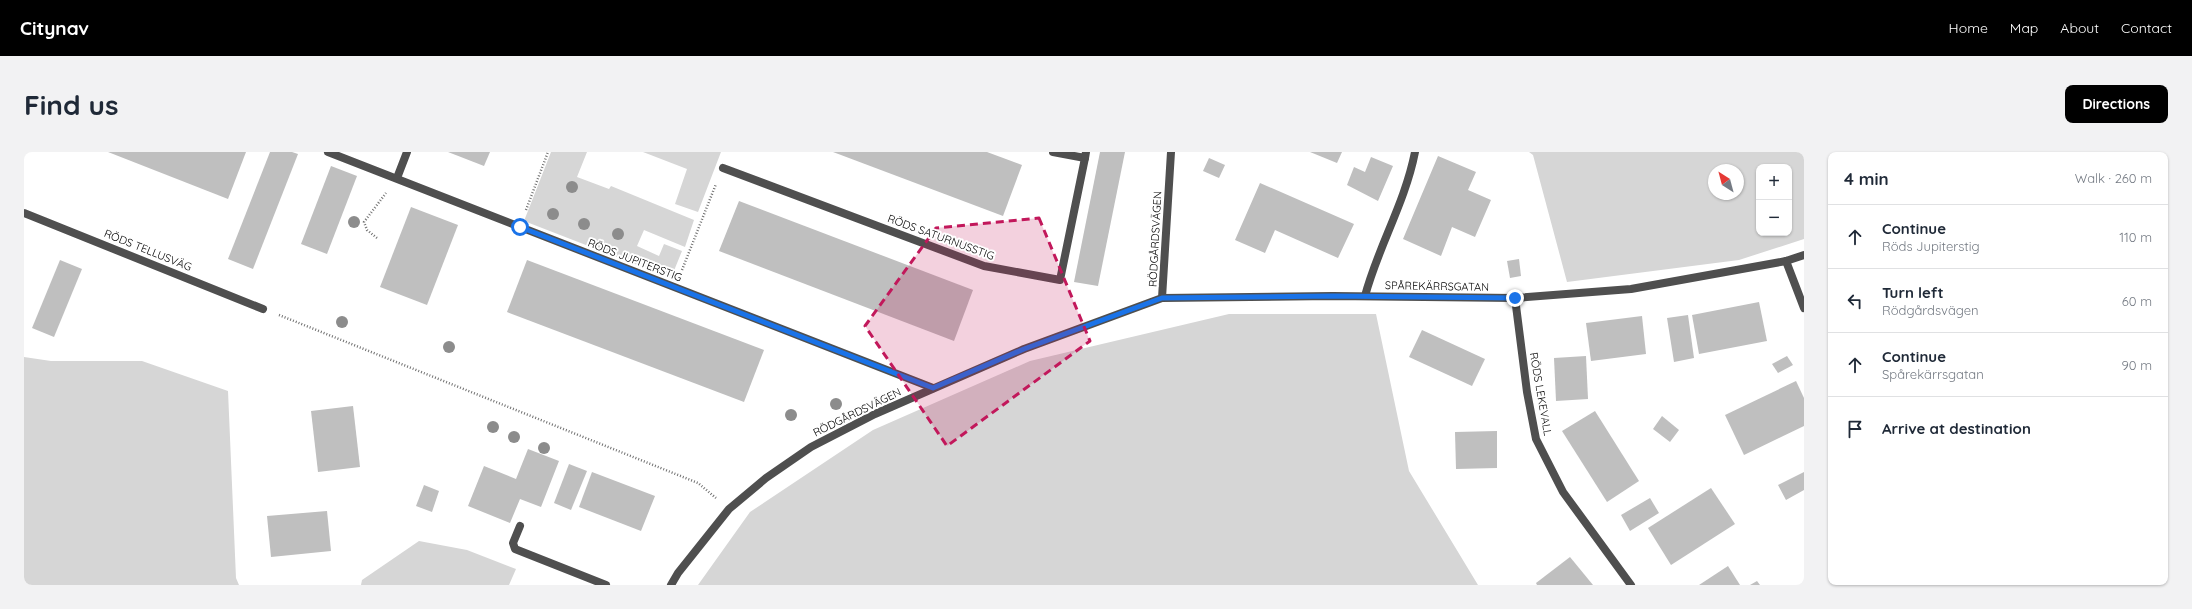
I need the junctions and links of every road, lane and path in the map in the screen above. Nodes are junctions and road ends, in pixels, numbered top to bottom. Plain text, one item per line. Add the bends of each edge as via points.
1 (328, 152) edge
2 (407, 152) edge
3 (548, 152) edge
4 (1053, 152) edge
5 (1170, 152) edge
6 (1415, 152) edge
7 (1086, 155) edge
8 (723, 168) joint
9 (397, 178) junction
10 (24, 213) edge
11 (520, 227) junction
12 (378, 238) dead end
13 (1804, 255) edge
14 (1786, 261) junction
15 (675, 288) junction
16 (1365, 296) junction
17 (1162, 298) junction
18 (1515, 298) junction
19 (1804, 308) edge
20 (263, 309) joint
21 (933, 388) junction
22 (729, 509) junction
23 (520, 526) dead end
24 (606, 585) edge
25 (671, 585) edge
26 (1631, 585) edge

1 - 9 street, RÖDS JUPITERSTIG
2 - 9 street
3 - 11 path
4 - 7 street
5 - 17 street, RÖDGÅRDSVÄGEN
6 - 16 street via 1398,211 1372,271
7 - 8 street, RÖDS SATURNUSSTIG via 1060,280 984,266
8 - 15 path
9 - 11 street, RÖDS JUPITERSTIG
9 - 12 path via 364,222 367,230
10 - 20 street, RÖDS TELLUSVÄG
11 - 15 street, RÖDS JUPITERSTIG
13 - 14 street, SPÅREKÄRRSGATAN
14 - 18 street, SPÅREKÄRRSGATAN via 1631,289
14 - 19 street
15 - 21 street, RÖDS JUPITERSTIG
16 - 17 street, SPÅREKÄRRSGATAN
16 - 18 street, SPÅREKÄRRSGATAN
17 - 21 street, RÖDGÅRDSVÄGEN via 1024,349
18 - 26 street, RÖDS LEKEVALL via 1536,439 1563,492
20 - 22 path via 698,483
21 - 22 street, RÖDGÅRDSVÄGEN via 811,447 766,478
22 - 25 street, RÖDGÅRDSVÄGEN
23 - 24 street via 512,543 515,549

